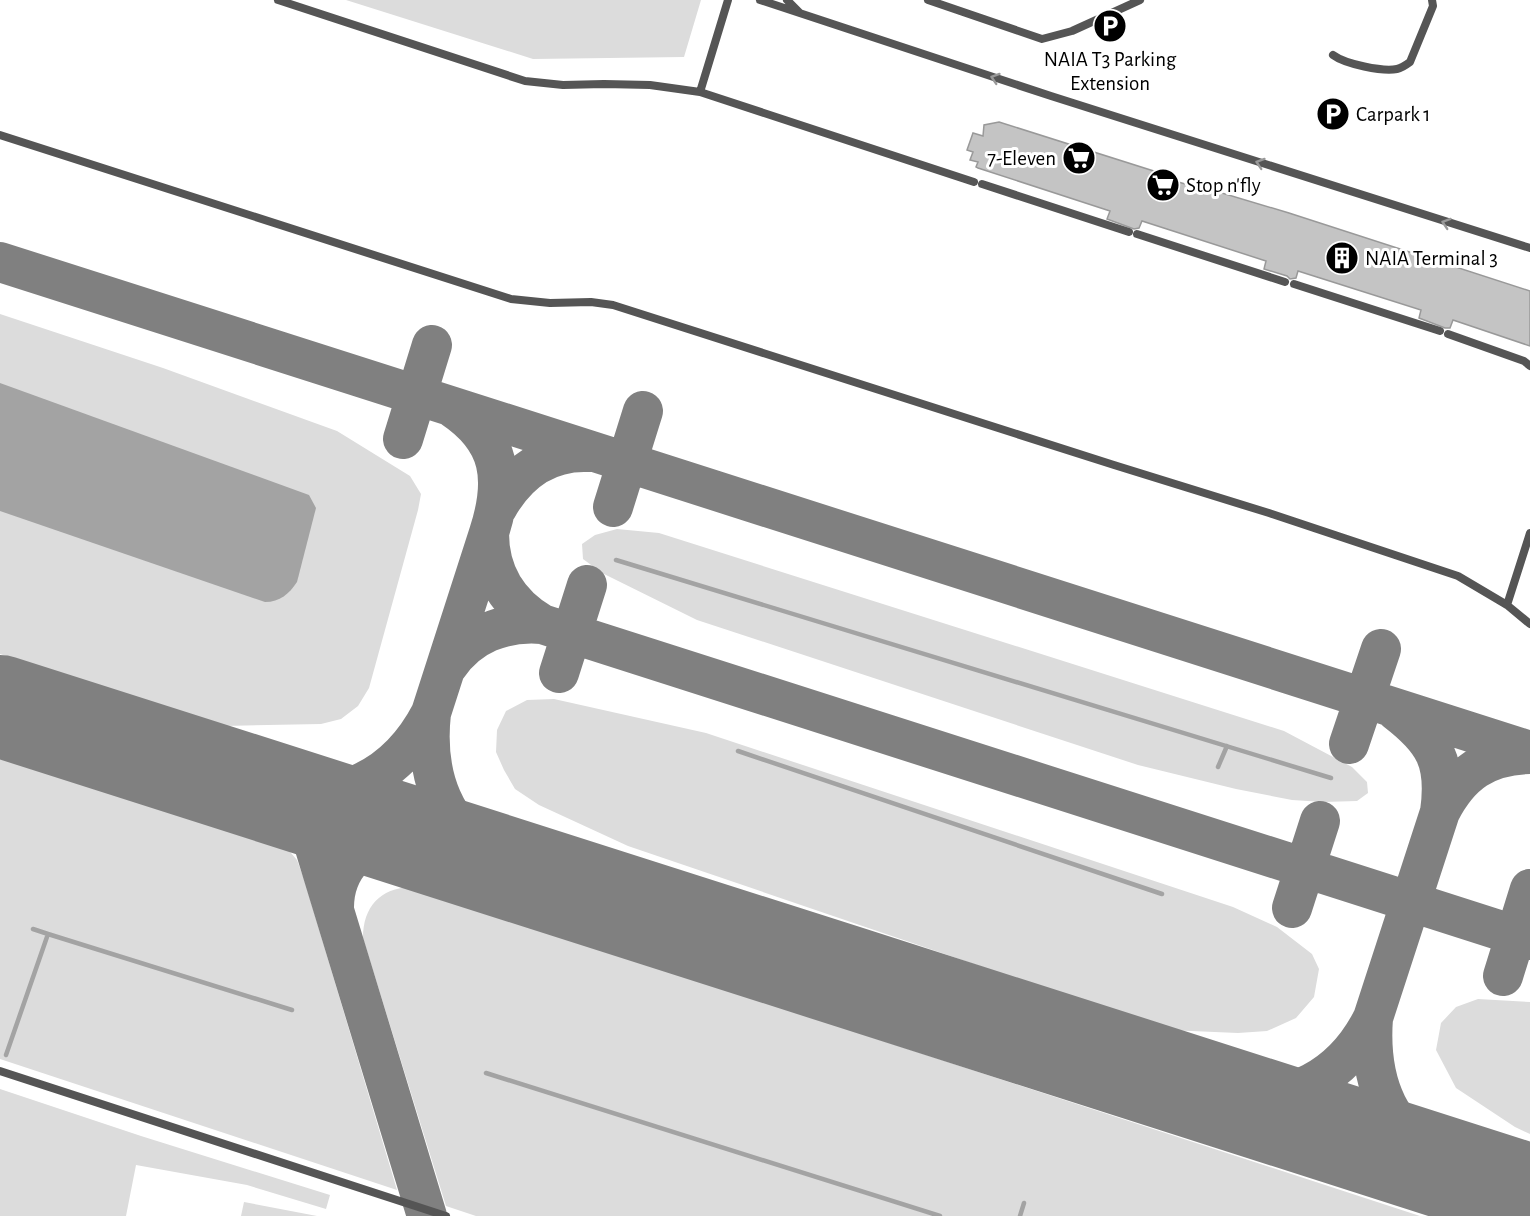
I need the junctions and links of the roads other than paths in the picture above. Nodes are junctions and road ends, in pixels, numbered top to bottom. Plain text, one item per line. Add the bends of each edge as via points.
1 (278, 0) edge
2 (728, 0) edge
3 (760, 0) edge
4 (786, 0) edge
5 (928, 0) edge
6 (1140, 0) edge
7 (1432, 0) edge
8 (802, 15) junction
9 (1333, 56) dead end
10 (700, 92) junction
11 (0, 135) edge
12 (974, 182) dead end
13 (982, 184) dead end
14 (1530, 248) edge
15 (1530, 366) edge
16 (1530, 534) edge
17 (1507, 605) junction
18 (1530, 624) edge
19 (0, 1071) edge
20 (446, 1216) edge

1 - 10 lane via 525,81 563,86 650,85
2 - 10 lane
3 - 8 lane
4 - 8 lane
5 - 6 lane via 1042,39 1060,36
7 - 9 lane via 1433,6 1405,66 1397,69 1350,64
14 -> 8 lane
10 - 12 lane
11 - 17 lane via 511,299 613,305 1458,576
13 - 15 lane via 1444,333
16 - 17 lane
17 - 18 lane
19 - 20 lane

